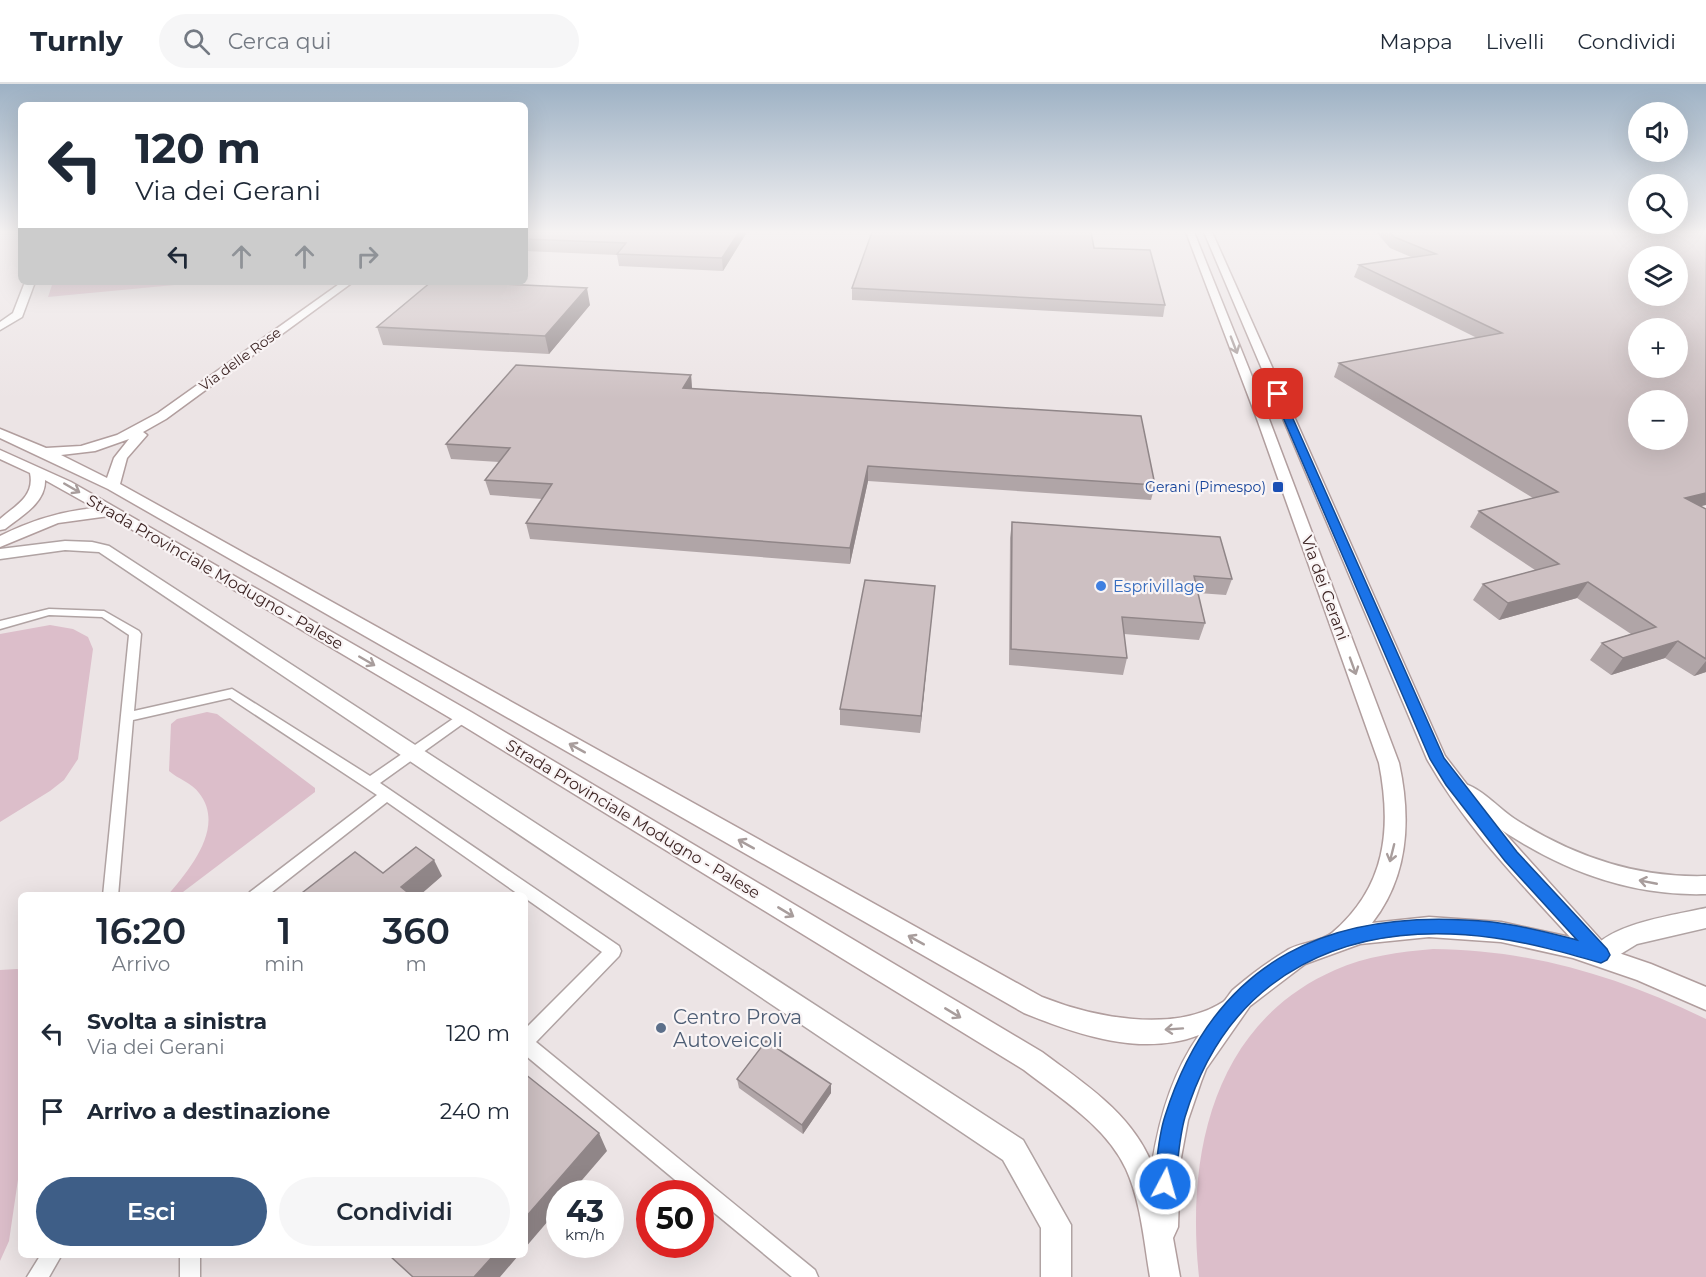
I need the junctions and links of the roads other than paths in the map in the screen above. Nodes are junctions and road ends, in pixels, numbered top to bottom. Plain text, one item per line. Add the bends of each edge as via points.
1 (28, 288) edge
2 (340, 288) edge
3 (1212, 288) edge
4 (1232, 288) edge
5 (23, 304) junction
6 (0, 320) edge
7 (0, 327) edge
8 (162, 416) junction
9 (0, 433) edge
10 (0, 454) edge
11 (39, 461) junction
12 (113, 486) junction
13 (111, 512) junction
14 (0, 526) edge
15 (0, 542) edge
16 (0, 554) edge
17 (0, 625) edge
18 (127, 717) junction
19 (464, 717) junction
20 (412, 753) junction
21 (1451, 781) junction
22 (370, 783) junction
23 (387, 794) junction
24 (1706, 885) edge
25 (110, 892) edge
26 (260, 892) edge
27 (1706, 918) edge
28 (1340, 940) junction
29 (1601, 955) junction
30 (1706, 999) edge
31 (1230, 1011) junction
32 (528, 1039) edge
33 (528, 1044) edge
34 (50, 1258) edge
35 (190, 1258) edge
36 (37, 1277) edge
37 (190, 1277) edge
38 (808, 1277) edge
39 (1056, 1277) edge
40 (1165, 1277) edge

1 - 5 street
2 - 8 street, Via delle Rose
3 -> 28 street, Via dei Gerani via 1389,763 1397,797 1398,828 1391,860 1370,907
4 - 21 street, Via dei Gerani via 1419,722
5 - 6 street
5 - 7 street via 18,315
8 - 11 street via 117,441
8 - 12 street via 121,455 115,465
9 - 11 street, Strada Provinciale Modugno - Palese
10 - 11 street, Strada Provinciale Modugno - Palese
11 - 12 street, Strada Provinciale Modugno - Palese
11 -> 13 street, Strada Provinciale Modugno - Palese via 66,485
11 - 14 street via 39,484 33,499
31 -> 12 street, Strada Provinciale Modugno - Palese via 1186,1028 1147,1030 1109,1028 1064,1019 1033,1005
13 - 15 street via 62,515
13 -> 19 street, Strada Provinciale Modugno - Palese
16 - 20 street via 78,545 104,549
17 - 18 lane via 49,612 104,614 135,634
18 - 22 lane via 232,693
18 - 25 lane
19 - 20 lane
19 -> 40 street, Strada Provinciale Modugno - Palese via 1033,1061 1085,1101 1119,1135 1136,1159 1154,1218
20 - 22 lane
20 - 39 street via 1013,1150 1056,1225
24 -> 21 street via 1668,886 1641,881 1550,850 1508,826
21 - 29 street, Via dei Gerani via 1511,856
22 - 23 lane
23 - 26 lane
23 - 32 lane via 613,951
27 - 29 street via 1631,935
28 - 29 street, Strada Provinciale Modugno - Palese via 1397,928 1460,927 1528,935
28 - 31 street, Strada Provinciale Modugno - Palese via 1279,967
29 - 30 street, Strada Provinciale Modugno - Palese
31 - 40 street, Strada Provinciale Modugno - Palese via 1202,1050 1174,1119 1162,1219
33 - 38 lane
34 - 36 lane
35 - 37 lane

